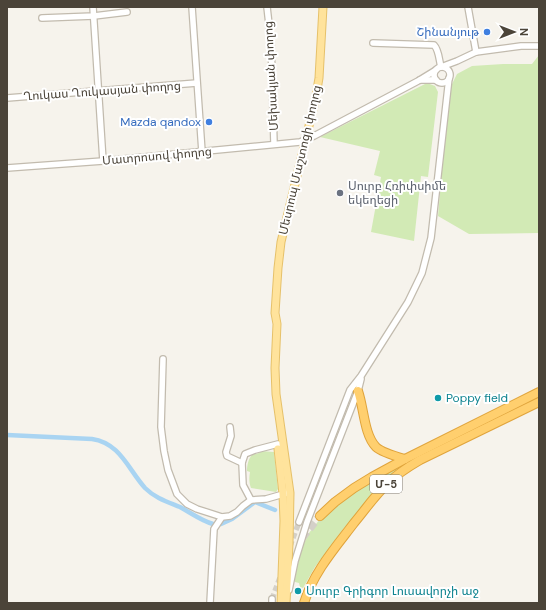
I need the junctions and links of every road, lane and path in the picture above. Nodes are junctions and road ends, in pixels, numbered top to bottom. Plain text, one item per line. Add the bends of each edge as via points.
1 (93, 7) edge
2 (192, 7) edge
3 (268, 7) edge
4 (323, 7) edge
5 (468, 7) edge
6 (128, 12) dead end
7 (94, 16) junction
8 (42, 18) dead end
9 (539, 40) edge
10 (372, 43) dead end
11 (537, 46) edge
12 (476, 52) junction
13 (457, 62) junction
14 (438, 69) junction
15 (449, 77) junction
16 (420, 80) junction
17 (438, 81) junction
18 (197, 84) junction
19 (98, 91) junction
20 (7, 98) edge
21 (447, 99) junction
22 (305, 139) junction
23 (274, 144) junction
24 (202, 152) junction
25 (103, 161) junction
26 (7, 168) edge
27 (275, 313) junction
28 (163, 359) dead end
29 (361, 376) junction
30 (358, 391) junction
31 (539, 392) edge
32 (539, 402) edge
33 (230, 427) dead end
34 (278, 444) junction
35 (405, 459) junction
36 (242, 463) junction
37 (286, 494) junction
38 (251, 500) junction
39 (320, 516) tunnel mouth
40 (222, 517) junction
41 (299, 522) tunnel mouth
42 (210, 603) edge
43 (281, 603) edge
44 (286, 603) edge
45 (304, 603) edge

1 - 7 street
2 - 18 street
3 - 23 street, Մեխակյան փողոց
4 - 22 main road, Մեսրոպ Մաշտոցի փողոց via 319,78
5 - 12 street
6 - 7 street
7 - 8 street
7 - 19 street
9 - 11 street
10 - 14 street via 434,45 437,50
11 - 12 street
12 - 13 street, Մատրոսով փողոց
13 - 14 street, Մատրոսով փողոց
13 - 15 street
14 - 15 street via 443,67 448,70
14 - 16 street, Մատրոսով փողոց
14 - 17 street via 434,75
15 - 17 street via 445,82
15 - 21 street
16 - 17 street
16 - 22 street, Մատրոսով փողոց
17 - 21 street
18 - 19 street, Ղուկաս Ղուկասյան փողոց
18 - 24 street
19 - 20 street, Ղուկաս Ղուկասյան փողոց
19 - 25 street
21 - 29 street via 430,238 422,273 408,302
22 - 23 street, Մատրոսով փողոց via 300,142
22 - 27 main road, Մեսրոպ Մաշտոցի փողոց via 281,242
23 - 24 street, Մատրոսով փողոց
24 - 25 street, Մատրոսով փողոց
25 - 26 street, Մատրոսով փողոց
27 - 34 main road via 271,369
27 - 37 main road via 276,394
28 - 40 street via 160,427 168,470 176,494 197,509
29 - 30 street
29 - 41 street via 350,390
30 - 35 highway via 368,435 376,447
30 - 44 street via 307,522
31 - 35 highway, Մ-5
32 - 45 highway, Մ-5 via 402,471 364,510 328,557 315,577
33 - 36 street via 227,456
34 - 36 street via 245,454
34 - 37 main road
35 - 39 highway, Մ-5 via 354,488
36 - 38 street via 242,485
37 - 38 street
37 - 43 main road
37 - 44 main road via 289,544
38 - 40 street via 237,512
40 - 42 street via 214,529

